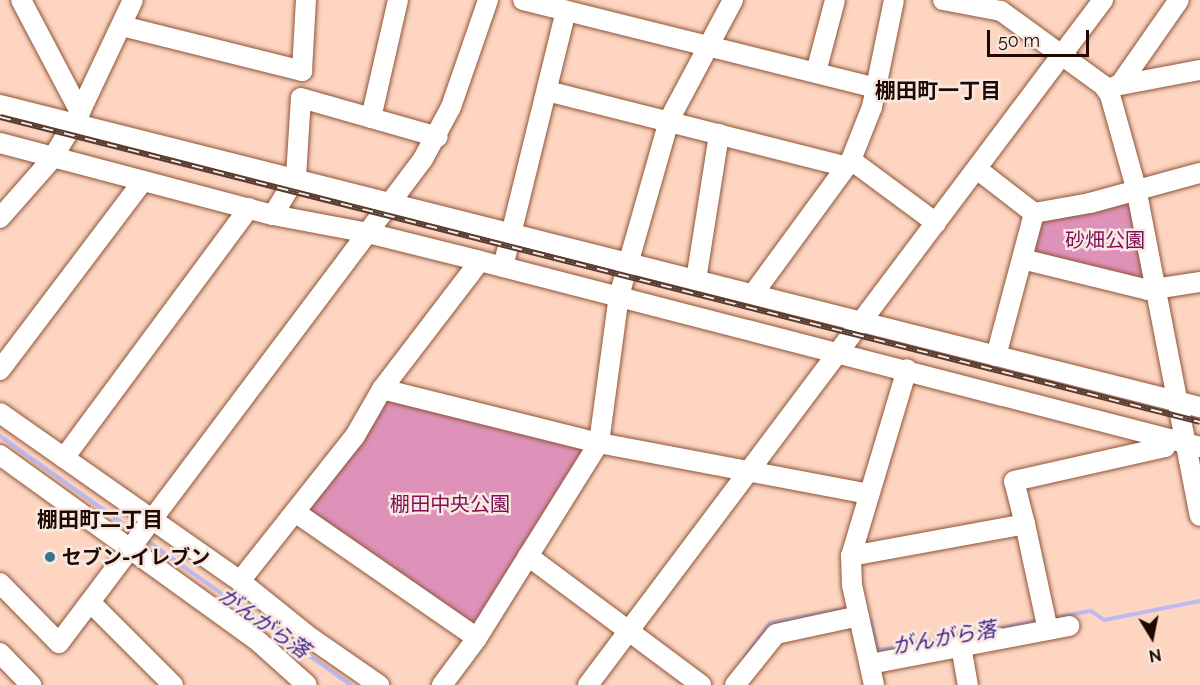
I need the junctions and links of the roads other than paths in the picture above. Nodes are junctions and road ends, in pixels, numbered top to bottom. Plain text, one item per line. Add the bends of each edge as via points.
1 (21, 0) edge
2 (133, 0) edge
3 (306, 0) edge
4 (398, 0) edge
5 (488, 0) edge
6 (523, 0) edge
7 (734, 0) edge
8 (835, 0) edge
9 (894, 0) edge
10 (943, 0) edge
11 (1103, 0) edge
12 (1179, 0) edge
13 (1003, 6) edge
14 (566, 11) junction
15 (122, 26) junction
16 (709, 46) junction
17 (1061, 56) junction
18 (1200, 70) edge
19 (302, 71) junction
20 (816, 72) junction
21 (1114, 87) junction
22 (876, 88) junction
23 (547, 91) junction
24 (301, 98) junction
25 (0, 105) edge
26 (76, 118) junction
27 (371, 118) junction
28 (669, 120) junction
29 (719, 134) junction
30 (438, 137) junction
31 (0, 143) edge
32 (52, 159) junction
33 (849, 163) junction
34 (976, 168) junction
35 (1200, 173) edge
36 (296, 177) junction
37 (142, 182) junction
38 (1136, 188) junction
39 (392, 202) junction
40 (249, 208) junction
41 (1034, 213) junction
42 (273, 215) junction
43 (0, 218) edge
44 (936, 223) junction
45 (368, 232) junction
46 (510, 232) junction
47 (1022, 259) junction
48 (480, 261) junction
49 (627, 262) junction
50 (503, 267) junction
51 (696, 280) junction
52 (1200, 282) edge
53 (1157, 290) junction
54 (753, 294) junction
55 (619, 296) junction
56 (861, 322) junction
57 (838, 352) junction
58 (996, 356) junction
59 (908, 369) junction
60 (0, 370) edge
61 (382, 389) junction
62 (1175, 401) junction
63 (1200, 407) edge
64 (0, 413) edge
65 (599, 443) junction
66 (1189, 443) edge
67 (0, 455) edge
68 (64, 458) junction
69 (749, 471) junction
70 (869, 494) junction
71 (295, 512) junction
72 (1200, 516) edge
73 (152, 519) junction
74 (1025, 524) junction
75 (130, 549) junction
76 (528, 556) junction
77 (851, 556) junction
78 (240, 581) junction
79 (0, 583) edge
80 (90, 602) junction
81 (859, 616) junction
82 (1069, 626) dead end
83 (1048, 630) junction
84 (628, 631) junction
85 (477, 638) junction
86 (961, 646) junction
87 (0, 653) edge
88 (870, 664) junction
89 (30, 685) edge
90 (173, 685) edge
91 (307, 685) edge
92 (380, 685) edge
93 (442, 685) edge
94 (588, 685) edge
95 (701, 685) edge
96 (735, 685) edge
97 (874, 685) edge
98 (968, 685) edge

1 - 26 street
2 - 15 street
3 - 19 street
4 - 27 street
5 - 30 street via 465,72
6 - 14 street
7 - 16 street
8 - 20 street
9 - 22 street
10 - 13 street
11 - 17 street
12 - 21 street
13 - 17 street
14 - 16 street
14 - 23 street
15 - 19 street
15 - 26 street
16 - 20 street
16 - 28 street
17 - 21 street
17 - 34 street
18 - 21 street
19 - 24 street
20 - 22 street
21 - 38 street
22 - 33 street
23 - 28 street
23 - 46 street
24 - 27 street
24 - 36 street
25 - 26 street
26 - 32 street
26 - 36 street
27 - 30 street
28 - 29 street
28 - 49 street
29 - 33 street
29 - 51 street
30 - 39 street
31 - 32 street
32 - 37 street
32 - 43 street
33 - 44 street
33 - 54 street
34 - 41 street
34 - 44 street
35 - 38 street
36 - 39 street
36 - 42 street
37 - 40 street
37 - 60 street
38 - 41 street via 1090,203
38 - 53 street
39 - 45 street
39 - 46 street
40 - 42 street
40 - 68 street
41 - 47 street
42 - 45 street
44 - 56 street
45 - 48 street
45 - 73 street
46 - 49 street
46 - 50 street
47 - 53 street
47 - 58 street
48 - 50 street
48 - 61 street
49 - 51 street
49 - 55 street
50 - 55 street
51 - 54 street
52 - 53 street
53 - 62 street
54 - 56 street
55 - 57 street
55 - 65 street
56 - 57 street
56 - 58 street
57 - 59 street
57 - 69 street
58 - 62 street
59 - 66 street
59 - 70 street
61 - 65 street
61 - 71 street via 355,436
62 - 63 street
62 - 66 street
64 - 68 street
65 - 69 street
65 - 76 street
66 - 72 street
66 - 74 street via 1014,481
67 - 75 street
68 - 73 street
69 - 70 street
69 - 84 street
70 - 77 street
71 - 78 street
71 - 85 street
73 - 75 street
73 - 78 street
74 - 77 street
74 - 83 street
75 - 80 street
75 - 91 street via 259,642
76 - 84 street
76 - 85 street
77 - 81 street
78 - 92 street via 311,638
79 - 80 street via 59,643
80 - 90 street
81 - 88 street
81 - 96 street via 776,634
82 - 83 street
83 - 86 street
84 - 94 street
84 - 95 street
85 - 93 street
86 - 88 street
86 - 98 street
87 - 89 street
88 - 97 street

